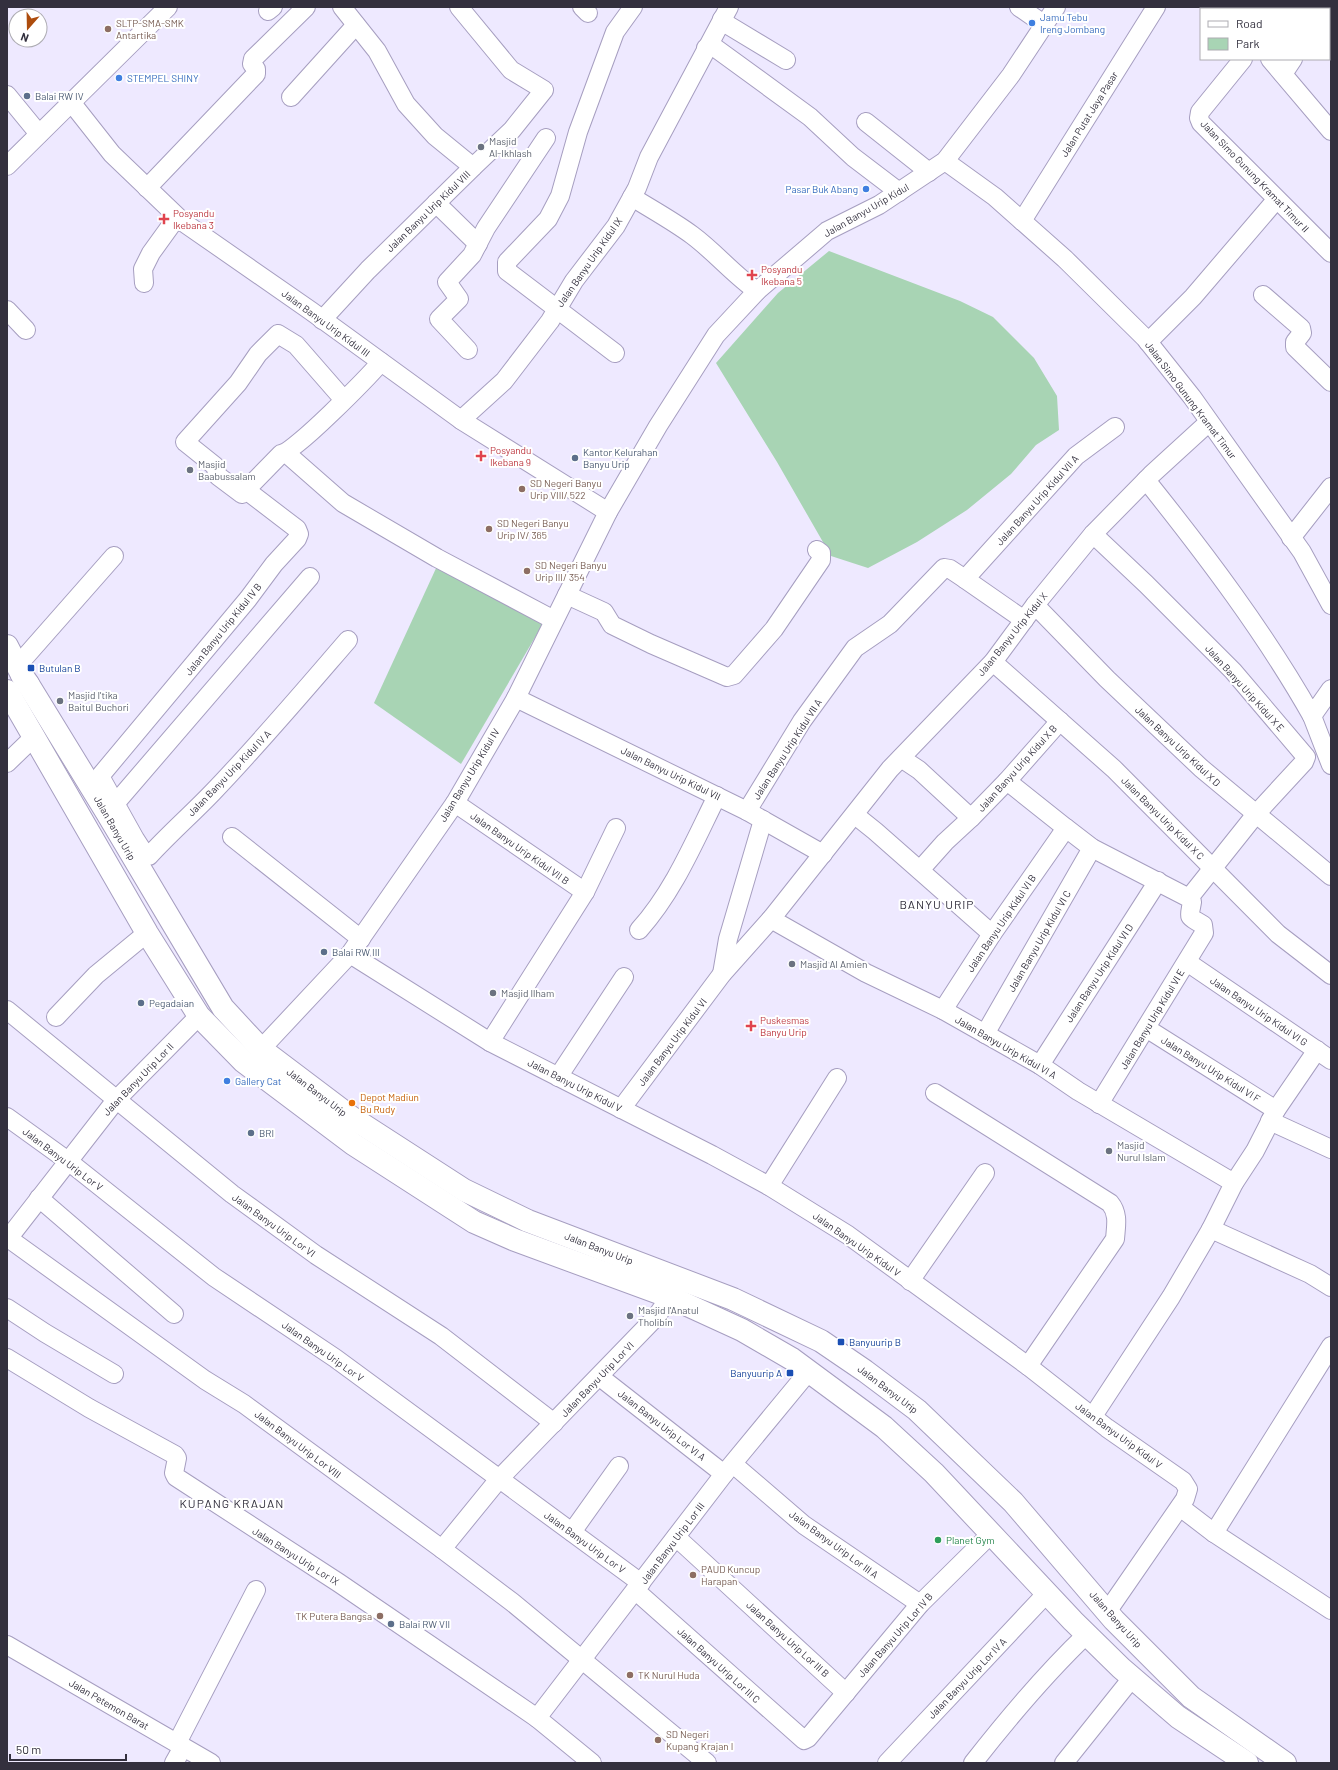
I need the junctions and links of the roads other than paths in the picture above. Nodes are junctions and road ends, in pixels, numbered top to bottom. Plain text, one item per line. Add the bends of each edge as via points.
1 (168, 7) edge
2 (306, 7) edge
3 (342, 7) edge
4 (459, 7) edge
5 (633, 7) edge
6 (1019, 7) edge
7 (1056, 7) edge
8 (1156, 7) edge
9 (725, 13) edge
10 (356, 25) junction
11 (1045, 26) junction
12 (710, 47) junction
13 (786, 60) dead end
14 (1242, 60) edge
15 (1271, 60) edge
16 (1292, 60) edge
17 (1283, 74) junction
18 (7, 95) edge
19 (291, 97) dead end
20 (71, 102) junction
21 (866, 122) dead end
22 (1331, 131) edge
23 (38, 134) junction
24 (546, 138) dead end
25 (945, 161) junction
26 (7, 166) edge
27 (473, 167) junction
28 (929, 172) junction
29 (147, 188) junction
30 (898, 192) junction
31 (632, 197) junction
32 (1276, 200) junction
33 (436, 203) junction
34 (177, 217) junction
35 (1022, 221) junction
36 (478, 244) junction
37 (1331, 253) edge
38 (144, 283) dead end
39 (757, 291) junction
40 (1263, 295) dead end
41 (557, 309) junction
42 (7, 310) edge
43 (322, 320) junction
44 (26, 330) dead end
45 (1148, 342) junction
46 (468, 350) dead end
47 (615, 353) dead end
48 (381, 362) junction
49 (1331, 382) edge
50 (344, 400) junction
51 (461, 420) junction
52 (1210, 422) junction
53 (1115, 427) dead end
54 (286, 453) junction
55 (1146, 480) junction
56 (1331, 487) edge
57 (246, 490) junction
58 (608, 512) junction
59 (1094, 534) junction
60 (1291, 538) junction
61 (817, 550) dead end
62 (114, 556) dead end
63 (310, 577) dead end
64 (965, 579) junction
65 (567, 595) junction
66 (1035, 605) junction
67 (1331, 605) edge
68 (554, 620) junction
69 (1024, 620) junction
70 (348, 640) dead end
71 (7, 646) edge
72 (993, 662) junction
73 (14, 686) edge
74 (1331, 689) edge
75 (516, 698) junction
76 (1312, 716) junction
77 (1060, 721) junction
78 (35, 736) junction
79 (901, 758) junction
80 (7, 763) edge
81 (1331, 765) edge
82 (101, 775) joint
83 (1007, 781) junction
84 (717, 796) junction
85 (455, 803) junction
86 (111, 809) junction
87 (747, 811) junction
88 (1256, 814) junction
89 (855, 815) junction
90 (971, 818) junction
91 (763, 820) junction
92 (616, 828) dead end
93 (1064, 833) junction
94 (232, 837) dead end
95 (1092, 848) junction
96 (823, 854) junction
97 (920, 870) junction
98 (1212, 870) junction
99 (1331, 876) edge
100 (1158, 881) junction
101 (585, 892) junction
102 (1188, 898) junction
103 (771, 919) junction
104 (639, 930) dead end
105 (147, 933) junction
106 (992, 934) junction
107 (361, 940) junction
108 (350, 954) junction
109 (1187, 962) junction
110 (722, 974) junction
111 (1331, 975) edge
112 (624, 977) dead end
113 (7, 1010) edge
114 (943, 1010) junction
115 (199, 1016) junction
116 (56, 1017) dead end
117 (1146, 1028) junction
118 (985, 1034) junction
119 (490, 1042) junction
120 (261, 1049) junction
121 (1324, 1055) edge
122 (1040, 1065) junction
123 (558, 1077) junction
124 (837, 1078) dead end
125 (935, 1093) dead end
126 (116, 1100) junction
127 (1099, 1104) junction
128 (621, 1109) junction
129 (1273, 1116) junction
130 (7, 1117) edge
131 (1331, 1149) edge
132 (68, 1160) junction
133 (985, 1173) dead end
134 (1234, 1183) junction
135 (769, 1186) junction
136 (39, 1198) junction
137 (487, 1202) junction
138 (474, 1222) junction
139 (1211, 1229) junction
140 (8, 1239) edge
141 (910, 1281) junction
142 (1331, 1287) edge
143 (670, 1297) junction
144 (7, 1308) edge
145 (174, 1314) dead end
146 (1330, 1350) edge
147 (7, 1358) edge
148 (1028, 1366) junction
149 (809, 1371) junction
150 (114, 1374) dead end
151 (600, 1377) junction
152 (1093, 1416) junction
153 (554, 1423) junction
154 (619, 1466) dead end
155 (729, 1469) junction
156 (499, 1479) junction
157 (1180, 1507) junction
158 (572, 1532) junction
159 (992, 1533) junction
160 (1214, 1533) junction
161 (676, 1537) junction
162 (442, 1549) junction
163 (638, 1587) junction
164 (256, 1590) dead end
165 (1047, 1593) junction
166 (920, 1604) junction
167 (1331, 1610) edge
168 (1107, 1612) junction
169 (1086, 1634) junction
170 (7, 1645) edge
171 (581, 1661) junction
172 (1132, 1678) junction
173 (846, 1693) junction
174 (537, 1718) junction
175 (802, 1739) joint
176 (180, 1745) junction
177 (174, 1763) edge
178 (211, 1763) edge
179 (592, 1763) edge
180 (706, 1763) edge
181 (887, 1763) edge
182 (974, 1763) edge
183 (1064, 1763) edge
184 (1247, 1763) edge
185 (1285, 1763) edge

1 - 20 street
2 - 29 street via 253,59 256,74
3 - 10 street, Jalan Banyu Urip Kidul VIII
4 - 27 street via 511,70 544,90 512,130
5 - 41 street via 615,32 578,132 560,196 548,220 507,262 507,271
6 - 11 street
7 - 11 street, Jalan Banyu Urip Kidul
8 - 35 street, Jalan Putat Jaya Pasar
9 - 12 street, Jalan Banyu Urip Kidul IX
9 - 13 street via 723,22
10 - 19 street
10 - 27 street, Jalan Banyu Urip Kidul VIII via 377,51 406,104 435,136
11 - 25 street, Jalan Banyu Urip Kidul
12 - 30 street via 810,117 853,157
12 - 31 street, Jalan Banyu Urip Kidul IX via 649,157
14 - 32 street, Jalan Simo Gunung Kramat Timur II via 1200,112 1199,118
15 - 17 street
16 - 17 street
17 - 22 street
18 - 23 street
20 - 23 street
20 - 29 street, Jalan Banyu Urip Kidul III via 112,154
21 - 28 street
23 - 26 street
24 - 36 street
25 - 28 street, Jalan Banyu Urip Kidul
25 - 35 street, Jalan Simo Gunung Kramat Timur
27 - 33 street, Jalan Banyu Urip Kidul VIII
28 - 30 street, Jalan Banyu Urip Kidul
29 - 34 street, Jalan Banyu Urip Kidul III
30 - 39 street, Jalan Banyu Urip Kidul via 879,205 827,231
31 - 39 street via 692,234
31 - 41 street, Jalan Banyu Urip Kidul IX via 616,226 574,281
32 - 37 street, Jalan Simo Gunung Kramat Timur II
32 - 45 street via 1193,297
33 - 36 street
33 - 43 street, Jalan Banyu Urip Kidul VIII
34 - 38 street via 151,253 143,270
34 - 43 street, Jalan Banyu Urip Kidul III
35 - 45 street, Jalan Simo Gunung Kramat Timur via 1065,259
36 - 46 street via 472,255 447,282 459,299 439,318
39 - 58 street, Jalan Banyu Urip Kidul via 709,345
40 - 49 street via 1301,328 1302,333 1295,347
41 - 47 street
41 - 51 street, Jalan Banyu Urip Kidul IX via 504,381
42 - 44 street
43 - 48 street, Jalan Banyu Urip Kidul III
45 - 52 street, Jalan Simo Gunung Kramat Timur
48 - 50 street
48 - 51 street, Jalan Banyu Urip Kidul III
50 - 54 street
50 - 57 street via 296,345 281,335 274,337 246,369 238,384 185,440 215,466 218,476 242,494
51 - 58 street, Jalan Banyu Urip Kidul III
52 - 55 street, Jalan Banyu Urip Kidul X
52 - 60 street, Jalan Simo Gunung Kramat Timur
53 - 64 street, Jalan Banyu Urip Kidul VII A via 1076,456
54 - 57 street via 281,454
54 - 68 street via 343,503 437,558
55 - 59 street, Jalan Banyu Urip Kidul X
55 - 76 street via 1234,597 1292,681
56 - 60 street
57 - 82 street, Jalan Banyu Urip Kidul IV B via 297,530 297,539
58 - 65 street, Jalan Banyu Urip Kidul IV
59 - 66 street, Jalan Banyu Urip Kidul X
59 - 88 street, Jalan Banyu Urip Kidul X E via 1233,671 1306,757
60 - 67 street, Jalan Simo Gunung Kramat Timur via 1302,552
61 - 65 street via 821,553 820,560 774,629 734,676 727,677 651,644 612,625 604,612
62 - 73 street
63 - 86 street
64 - 69 street, Jalan Banyu Urip Kidul VII A
64 - 87 street, Jalan Banyu Urip Kidul VII A via 950,568 944,568 890,624 856,648 802,721
65 - 68 street, Jalan Banyu Urip Kidul IV
66 - 69 street, Jalan Banyu Urip Kidul X
66 - 88 street, Jalan Banyu Urip Kidul X D via 1118,690 1201,768
68 - 75 street, Jalan Banyu Urip Kidul IV
69 - 72 street, Jalan Banyu Urip Kidul X
70 - 86 street, Jalan Banyu Urip Kidul IV A via 258,744 149,856 146,856
71 - 73 main road, Jalan Banyu Urip
72 - 77 street, Jalan Banyu Urip Kidul X C
72 - 79 street, Jalan Banyu Urip Kidul X
73 - 78 main road, Jalan Banyu Urip
73 - 86 main road, Jalan Banyu Urip
74 - 76 street
75 - 84 street, Jalan Banyu Urip Kidul VII
75 - 85 street, Jalan Banyu Urip Kidul IV
76 - 81 street
77 - 83 street, Jalan Banyu Urip Kidul X B
77 - 98 street, Jalan Banyu Urip Kidul X C via 1114,769 1202,855
78 - 80 street
78 - 105 main road, Jalan Banyu Urip
79 - 89 street, Jalan Banyu Urip Kidul X
79 - 90 street, Jalan Banyu Urip Kidul X B via 920,770
82 - 86 street, Jalan Banyu Urip Kidul IV A
83 - 90 street, Jalan Banyu Urip Kidul X B
83 - 93 street
84 - 87 street, Jalan Banyu Urip Kidul VII
84 - 104 street via 676,879 651,917
85 - 101 street, Jalan Banyu Urip Kidul VII B
85 - 107 street, Jalan Banyu Urip Kidul IV
86 - 120 main road, Jalan Banyu Urip via 223,1008
87 - 91 street, Jalan Banyu Urip Kidul VII
88 - 98 street
88 - 99 street, Jalan Banyu Urip Kidul X D
89 - 96 street, Jalan Banyu Urip Kidul X
89 - 97 street
90 - 97 street via 944,842
91 - 96 street, Jalan Banyu Urip Kidul VII
91 - 110 street, Jalan Banyu Urip Kidul VI via 728,939
92 - 101 street
93 - 95 street
93 - 106 street, Jalan Banyu Urip Kidul VI B
94 - 107 street
95 - 100 street
95 - 118 street, Jalan Banyu Urip Kidul VI C
96 - 103 street, Jalan Banyu Urip Kidul VI
97 - 106 street
98 - 102 street
98 - 111 street, Jalan Banyu Urip Kidul X C via 1278,934
100 - 102 street
100 - 122 street, Jalan Banyu Urip Kidul VI D
101 - 119 street
102 - 109 street, Jalan Banyu Urip Kidul VI E via 1192,902 1190,915 1203,926 1204,933
103 - 110 street, Jalan Banyu Urip Kidul VI
103 - 114 street, Jalan Banyu Urip Kidul VI A via 866,972
105 - 115 main road, Jalan Banyu Urip
105 - 116 street via 96,975
106 - 114 street, Jalan Banyu Urip Kidul VI B
107 - 108 street, Jalan Banyu Urip Kidul IV
108 - 119 street, Jalan Banyu Urip Kidul V
108 - 120 street, Jalan Banyu Urip Kidul IV
109 - 117 street, Jalan Banyu Urip Kidul VI E
109 - 121 street, Jalan Banyu Urip Kidul VI G
110 - 128 street, Jalan Banyu Urip Kidul VI
112 - 123 street
113 - 126 street, Jalan Banyu Urip Lor VI
114 - 118 street, Jalan Banyu Urip Kidul VI A
115 - 126 street, Jalan Banyu Urip Lor II
115 - 138 main road, Jalan Banyu Urip via 244,1062 354,1144
117 - 127 street, Jalan Banyu Urip Kidul VI E
117 - 129 street, Jalan Banyu Urip Kidul VI F
118 - 122 street, Jalan Banyu Urip Kidul VI A
119 - 123 street, Jalan Banyu Urip Kidul V
120 - 137 main road, Jalan Banyu Urip via 351,1117 464,1190
121 - 129 street
122 - 127 street, Jalan Banyu Urip Kidul VI A
123 - 128 street, Jalan Banyu Urip Kidul V
124 - 135 street
125 - 148 street via 1110,1203 1114,1208 1117,1217 1115,1239
126 - 132 street, Jalan Banyu Urip Lor II
126 - 153 street, Jalan Banyu Urip Lor VI via 232,1194 316,1255 441,1336
127 - 134 street, Jalan Banyu Urip Kidul VI A
128 - 135 street, Jalan Banyu Urip Kidul V
129 - 131 street, Jalan Banyu Urip Kidul VI F
129 - 134 street
130 - 132 street, Jalan Banyu Urip Lor V
132 - 136 street, Jalan Banyu Urip Lor II
132 - 156 street, Jalan Banyu Urip Lor V via 214,1277 335,1358
133 - 141 street
134 - 139 street
135 - 141 street, Jalan Banyu Urip Kidul V via 848,1235
136 - 140 street, Jalan Banyu Urip Lor II
136 - 145 street
137 - 138 main road
137 - 168 main road, Jalan Banyu Urip via 528,1221 732,1299 821,1341 917,1410 1013,1502
138 - 143 main road, Jalan Banyu Urip
139 - 142 street via 1310,1274
139 - 152 street via 1171,1297
140 - 162 street, Jalan Banyu Urip Lor VIII via 205,1380 244,1404
141 - 148 street, Jalan Banyu Urip Kidul V
143 - 149 main road, Jalan Banyu Urip via 742,1330
143 - 151 street, Jalan Banyu Urip Lor VI via 656,1317
144 - 150 street
146 - 160 street
147 - 174 street, Jalan Banyu Urip Lor IX via 89,1408 175,1455 176,1477 339,1583
148 - 152 street, Jalan Banyu Urip Kidul V
149 - 155 street, Jalan Banyu Urip Lor III
149 - 159 main road, Jalan Banyu Urip via 884,1427 934,1473
151 - 153 street, Jalan Banyu Urip Lor VI
151 - 155 street, Jalan Banyu Urip Lor VI A
152 - 157 street, Jalan Banyu Urip Kidul V via 1186,1484 1188,1489
153 - 156 street, Jalan Banyu Urip Lor VI
154 - 158 street
155 - 161 street, Jalan Banyu Urip Lor III
155 - 166 street, Jalan Banyu Urip Lor III A via 804,1525
156 - 158 street, Jalan Banyu Urip Lor V
156 - 162 street, Jalan Banyu Urip Lor VI
157 - 160 street
157 - 168 street, Jalan Banyu Urip Kidul V
158 - 163 street, Jalan Banyu Urip Lor V
159 - 165 main road, Jalan Banyu Urip
159 - 166 street, Jalan Banyu Urip Lor IV B
160 - 167 street
161 - 163 street, Jalan Banyu Urip Lor III
161 - 173 street, Jalan Banyu Urip Lor III B
162 - 171 street, Jalan Banyu Urip Lor VIII via 512,1602
163 - 171 street, Jalan Banyu Urip Lor III
163 - 175 street, Jalan Banyu Urip Lor III C
164 - 176 street
165 - 169 main road, Jalan Banyu Urip
165 - 181 street, Jalan Banyu Urip Lor IV A
166 - 173 street, Jalan Banyu Urip Lor IV B
168 - 185 main road, Jalan Banyu Urip via 1191,1696
169 - 172 main road, Jalan Banyu Urip
169 - 182 street via 1018,1706
170 - 176 street, Jalan Petemon Barat
171 - 174 street, Jalan Banyu Urip Lor III
171 - 180 street, Jalan Banyu Urip Lor VIII
172 - 183 street
172 - 184 main road, Jalan Banyu Urip via 1178,1717
173 - 175 street, Jalan Banyu Urip Lor IV B via 808,1738
174 - 179 street, Jalan Banyu Urip Lor IX
176 - 177 street
176 - 178 street, Jalan Petemon Barat

